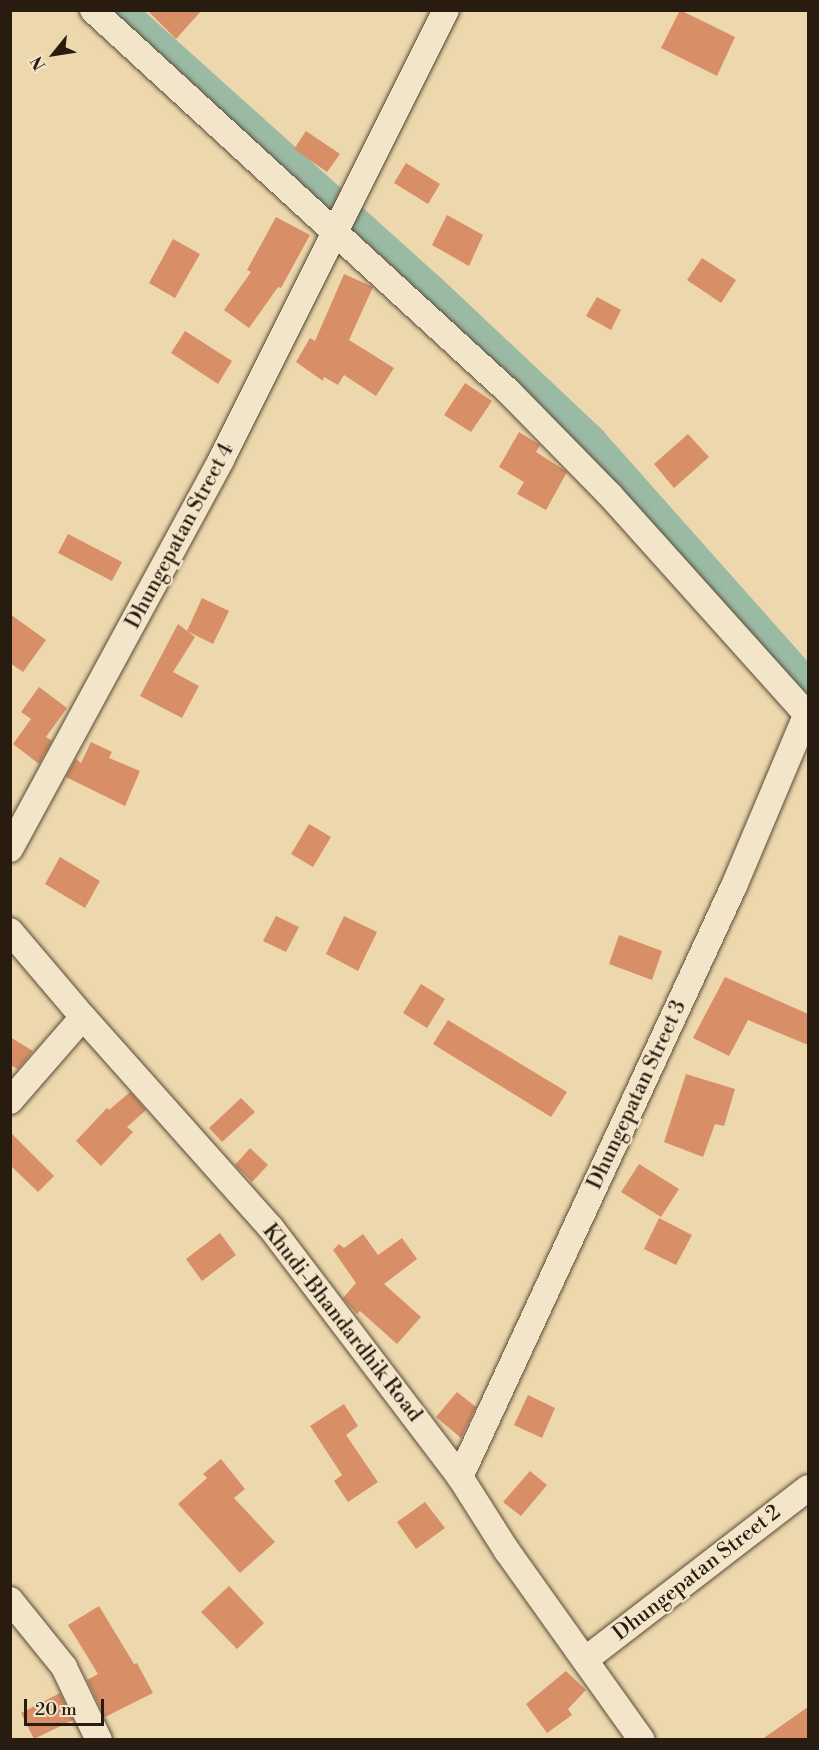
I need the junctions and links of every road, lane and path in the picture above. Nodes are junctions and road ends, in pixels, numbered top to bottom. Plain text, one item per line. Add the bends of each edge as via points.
1 (93, 10) edge
2 (446, 10) edge
3 (342, 217) junction
4 (808, 713) edge
5 (10, 849) edge
6 (10, 931) edge
7 (83, 1017) junction
8 (10, 1101) edge
9 (460, 1477) junction
10 (808, 1488) edge
11 (10, 1600) edge
12 (586, 1659) junction
13 (99, 1740) edge
14 (642, 1740) edge

1 - 3 street
2 - 3 street, Dhungepatan Street 4
3 - 4 street via 610,495
3 - 5 street, Dhungepatan Street 4 via 221,460
4 - 9 street, Dhungepatan Street 3 via 734,886
6 - 7 street, Khudi-Bhandardhik Road
7 - 8 street
7 - 9 street, Khudi-Bhandardhik Road via 271,1228
9 - 12 street, Khudi-Bhandardhik Road via 507,1551
10 - 12 street, Dhungepatan Street 2
11 - 13 street via 64,1667
12 - 14 street, Khudi-Bhandardhik Road

